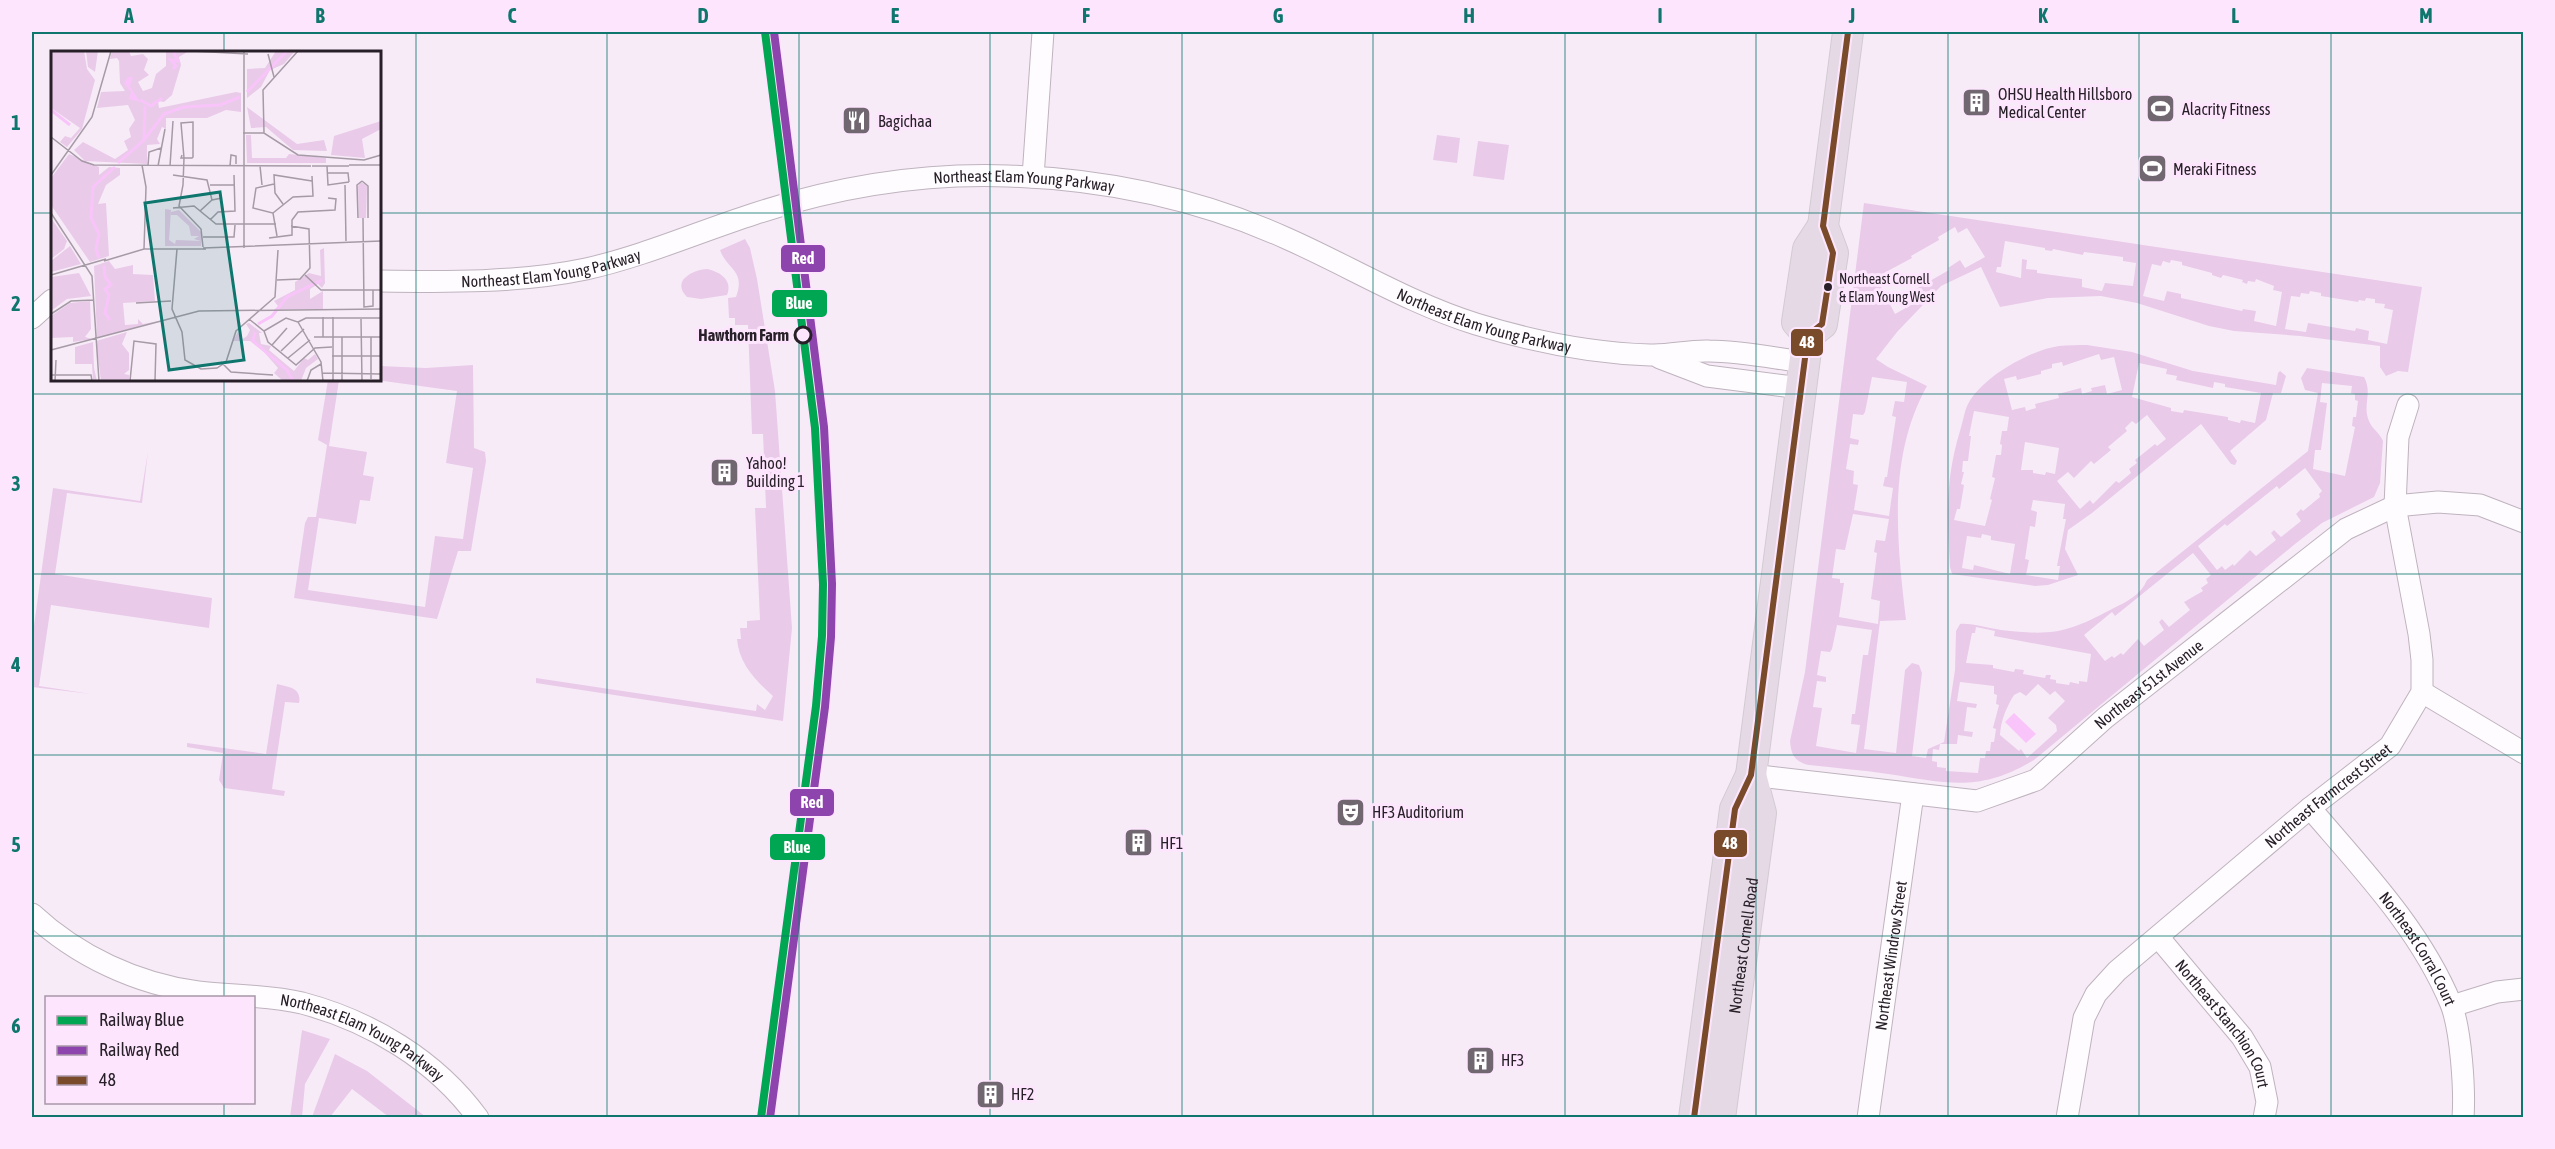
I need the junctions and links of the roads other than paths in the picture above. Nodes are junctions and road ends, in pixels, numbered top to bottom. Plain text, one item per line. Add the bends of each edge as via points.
1 (1043, 32) edge
2 (1848, 32) edge
3 (1033, 177) junction
4 (381, 280) edge
5 (51, 301) edge
6 (32, 318) edge
7 (1805, 362) junction
8 (2408, 405) dead end
9 (2396, 506) junction
10 (2523, 522) edge
11 (2421, 692) junction
12 (2523, 753) edge
13 (1751, 775) junction
14 (1913, 794) junction
15 (2310, 808) junction
16 (32, 914) edge
17 (2159, 938) junction
18 (2523, 989) edge
19 (234, 996) edge
20 (255, 998) edge
21 (2452, 1006) junction
22 (478, 1118) edge
23 (1694, 1118) edge
24 (1720, 1118) edge
25 (1868, 1118) edge
26 (2067, 1118) edge
27 (2264, 1118) edge
28 (2463, 1118) edge

1 - 3 street
2 - 7 highway, Northeast Cornell Road via 1824,226 1808,249 1797,322
3 - 4 street, Northeast Elam Young Parkway via 952,176 876,184 788,203 645,252 548,275 456,282
3 - 7 street, Northeast Elam Young Parkway via 1122,186 1222,214 1285,237 1414,301 1477,324 1579,347 1653,355 1707,376
5 - 6 street
7 - 13 highway, Northeast Cornell Road
8 - 9 street, Northeast Farmcrest Street via 2398,437
9 - 10 street, Northeast 51st Avenue via 2438,502 2480,505
9 - 11 street, Northeast Farmcrest Street via 2420,643
9 - 14 street, Northeast 51st Avenue via 2346,529 2105,718 2036,780 1977,801
11 - 12 street
11 - 15 street, Northeast Farmcrest Street via 2390,746
13 - 14 street, Northeast 51st Avenue
13 - 23 highway, Northeast Cornell Road via 1735,809
13 - 24 highway, Northeast Cornell Road via 1761,813
14 - 25 street, Northeast Windrow Street
15 - 17 street, Northeast Farmcrest Street
15 - 21 street, Northeast Corral Court via 2401,915
16 - 19 street, Northeast Elam Young Parkway via 75,948 148,981
17 - 26 street, Northeast Farmcrest Street via 2117,971 2096,994 2084,1018
17 - 27 street, Northeast Stanchion Court via 2242,1037 2260,1067 2266,1102
18 - 21 street
20 - 22 street, Northeast Elam Young Parkway via 300,1003 367,1027 430,1068
21 - 28 street, Northeast Corral Court via 2463,1071

